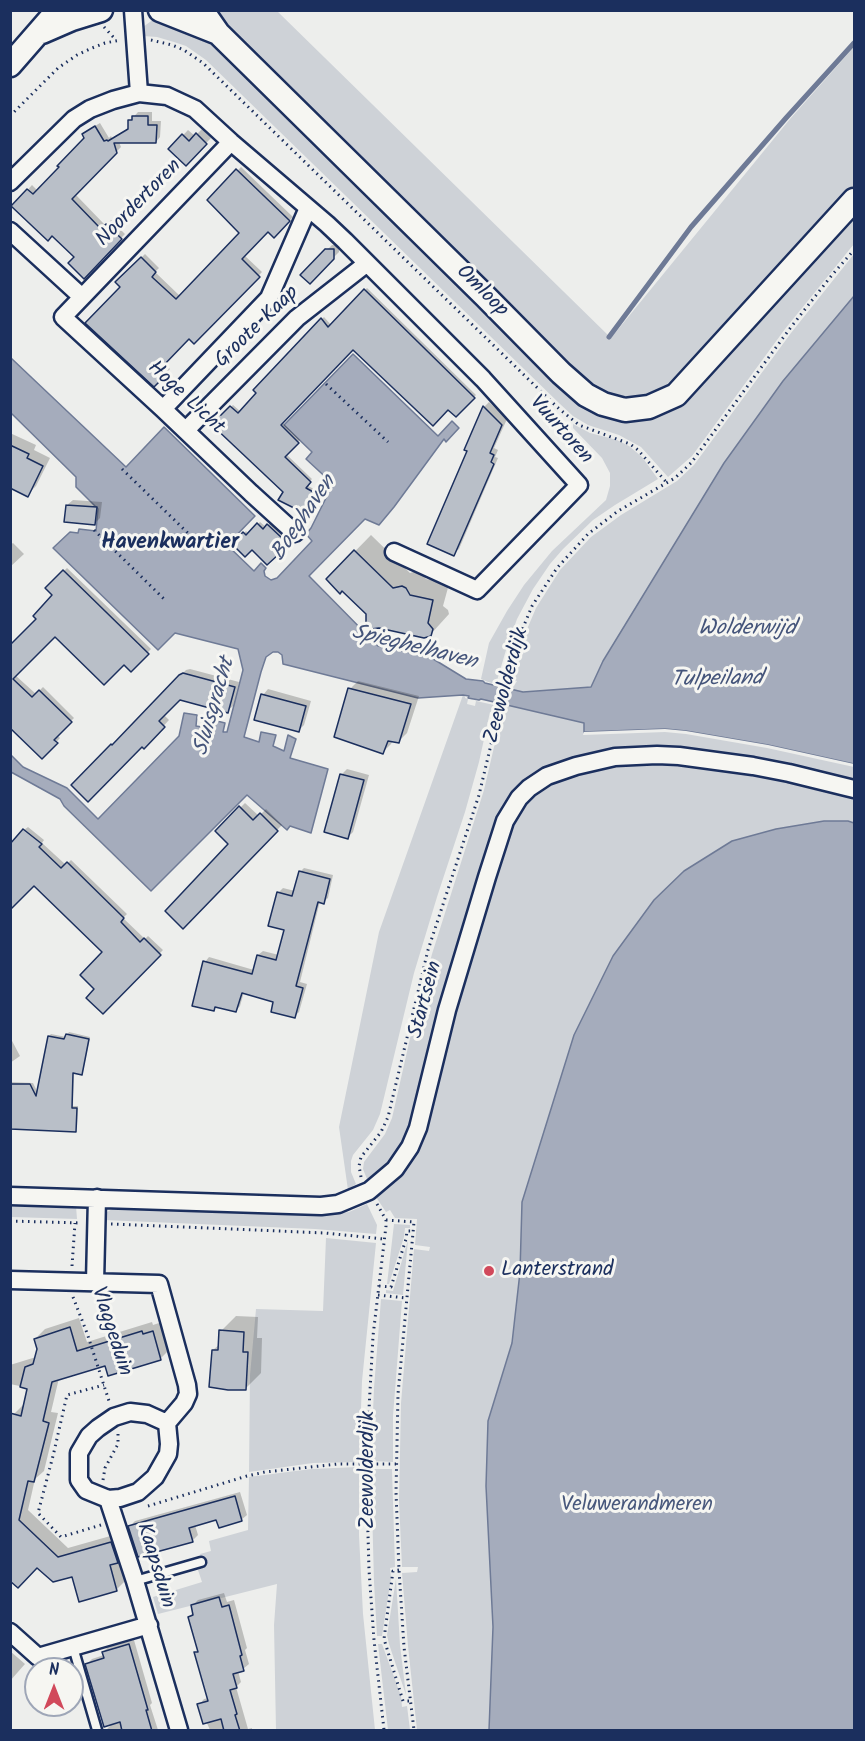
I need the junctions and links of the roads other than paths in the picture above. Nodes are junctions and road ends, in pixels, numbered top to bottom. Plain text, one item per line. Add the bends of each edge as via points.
1 (58, 10) edge
2 (101, 10) edge
3 (133, 10) edge
4 (160, 10) edge
5 (202, 10) edge
6 (218, 33) junction
7 (38, 34) junction
8 (10, 65) edge
9 (139, 93) junction
10 (231, 142) junction
11 (10, 182) edge
12 (855, 201) edge
13 (308, 208) junction
14 (10, 231) edge
15 (366, 264) junction
16 (82, 297) junction
17 (164, 409) junction
18 (186, 430) junction
19 (296, 533) dead end
20 (394, 552) dead end
21 (855, 789) edge
22 (10, 1196) edge
23 (97, 1198) junction
24 (10, 1280) edge
25 (95, 1282) junction
26 (167, 1423) junction
27 (108, 1498) junction
28 (201, 1562) dead end
29 (135, 1581) junction
30 (148, 1626) junction
31 (10, 1632) edge
32 (74, 1647) junction
33 (97, 1731) edge
34 (179, 1731) edge

1 - 7 main road
2 - 7 main road
3 - 9 street
4 - 6 main road, Omloop
5 - 6 main road, Omloop
6 - 12 main road, Omloop via 561,373 586,395 625,410 649,407 676,395
7 - 8 main road
9 - 10 street via 167,96 195,109
9 - 11 street via 97,106 74,119
10 - 13 street
10 - 16 street, Noordertoren
13 - 15 street
13 - 17 street, Groote Kaap via 269,298
14 - 16 street
15 - 18 street, Groote Kaap via 297,318
15 - 20 street, Vuurtoren via 483,379 579,485 477,590
16 - 17 street, Hoge Licht via 63,317
17 - 18 street, Hoge Licht
18 - 19 street, Hoge Licht
21 - 23 street, Startsein via 753,766 657,755 615,758 547,776 519,798 505,821 447,1010 418,1128 395,1168 369,1191 338,1204 321,1206
22 - 23 street, Startsein
23 - 25 street, Vlaggeduin
24 - 25 street
25 - 26 street via 159,1284 188,1385 184,1403
26 - 27 street via 168,1454 155,1477 138,1492
26 - 27 street via 130,1412 89,1436 79,1453 80,1480 86,1490
27 - 29 street, Kaapsduin
28 - 29 lane
29 - 30 street, Kaapsduin
30 - 32 street
30 - 34 street, Kaapsduin
31 - 32 street via 38,1657
32 - 33 lane

